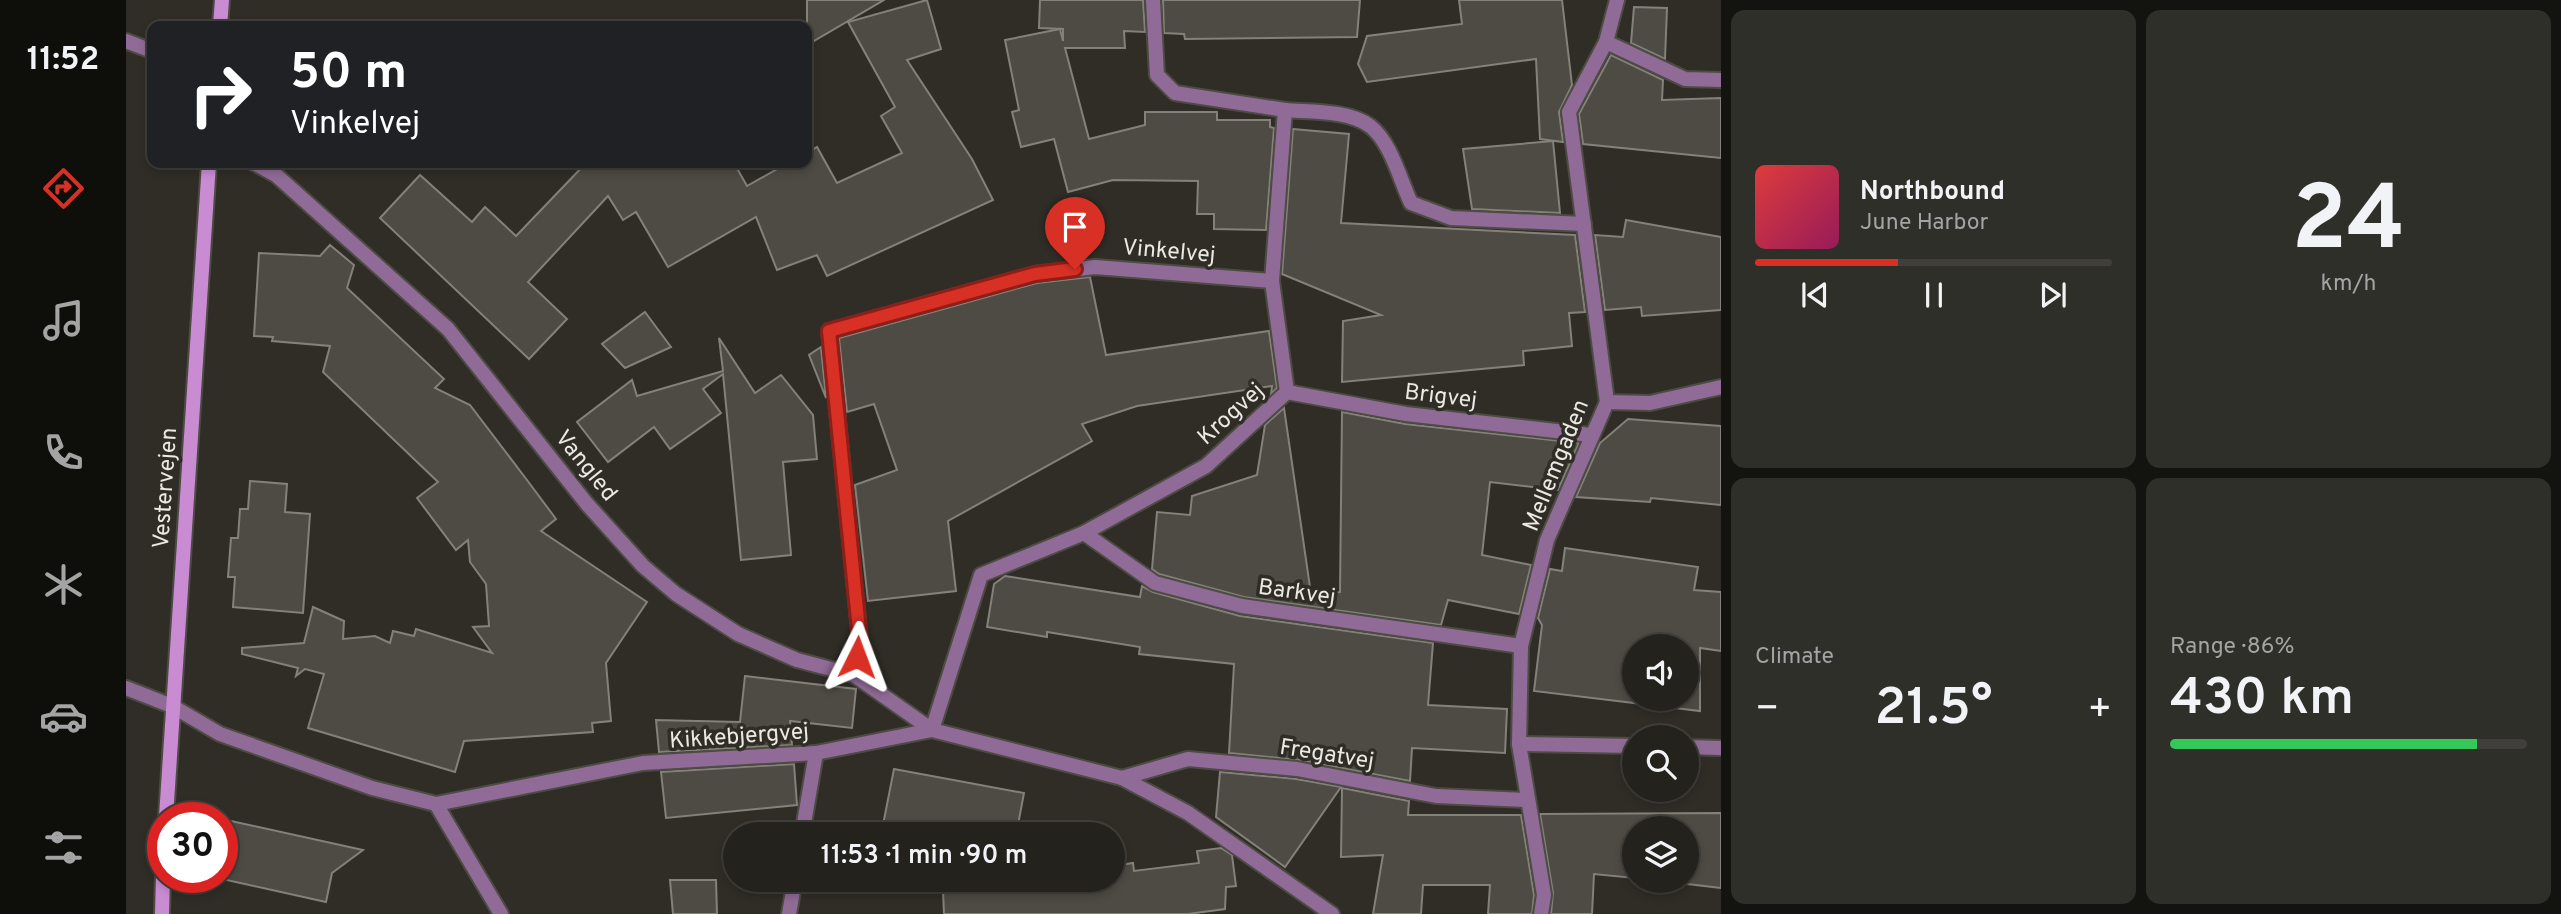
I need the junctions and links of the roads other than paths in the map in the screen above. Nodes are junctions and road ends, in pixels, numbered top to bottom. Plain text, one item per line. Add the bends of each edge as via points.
1 (222, 0) edge
2 (1153, 0) edge
3 (1618, 0) edge
4 (220, 21) edge
5 (126, 41) edge
6 (1606, 42) junction
7 (147, 49) edge
8 (1721, 80) edge
9 (1284, 110) junction
10 (209, 168) edge
11 (263, 168) edge
12 (1584, 225) junction
13 (1272, 281) junction
14 (1721, 387) edge
15 (1287, 392) junction
16 (1607, 402) junction
17 (1591, 435) junction
18 (1084, 533) junction
19 (1521, 646) junction
20 (854, 675) junction
21 (126, 688) edge
22 (172, 706) junction
23 (932, 730) junction
24 (1519, 744) junction
25 (1622, 746) edge
26 (1699, 747) edge
27 (1721, 748) edge
28 (816, 754) junction
29 (1122, 778) junction
30 (1528, 800) junction
31 (167, 802) edge
32 (436, 804) junction
33 (804, 822) edge
34 (793, 892) edge
35 (163, 893) edge
36 (162, 914) edge
37 (501, 914) edge
38 (789, 914) edge
39 (1332, 914) edge
40 (1541, 914) edge

1 - 4 street
2 - 9 street via 1157,75 1175,93
3 - 6 street, Mellemgaden
5 - 7 street
6 - 8 street via 1685,79
6 - 12 street, Mellemgaden via 1569,112
9 - 12 street via 1340,115 1370,126 1387,150 1411,203 1451,218
9 - 13 street, Krogvej
10 - 22 street, Vestervejen
11 - 20 street, Vangled via 449,329 587,504 643,566 676,594 738,634 797,660
12 - 16 street, Mellemgaden
13 - 15 street, Krogvej
13 - 20 street, Vinkelvej via 1095,267 1035,274 829,331 860,640
14 - 16 street via 1650,403
15 - 17 street, Brigvej via 1406,414
15 - 18 street, Krogvej via 1206,466
16 - 17 street, Mellemgaden
17 - 19 street, Mellemgaden via 1547,540
18 - 19 street, Barkvej via 1155,583 1180,590 1242,606
18 - 23 street, Krogvej via 981,575
19 - 24 street, Mellemgaden
20 - 23 street, Vangled
21 - 22 street, Kikkebjergvej
22 - 31 street, Vestervejen
22 - 32 street, Kikkebjergvej via 220,734 372,788
23 - 28 street, Kikkebjergvej
23 - 29 street, Kikkebjergvej
24 - 25 street
24 - 30 street, Mellemgaden
26 - 27 street
28 - 32 street, Kikkebjergvej via 643,764
28 - 33 street
29 - 30 street, Fregatvej via 1188,759 1297,769 1436,796
29 - 39 street, Kikkebjergvej via 1188,813
30 - 40 street, Mellemgaden via 1544,895
32 - 37 street
34 - 38 street
35 - 36 street

